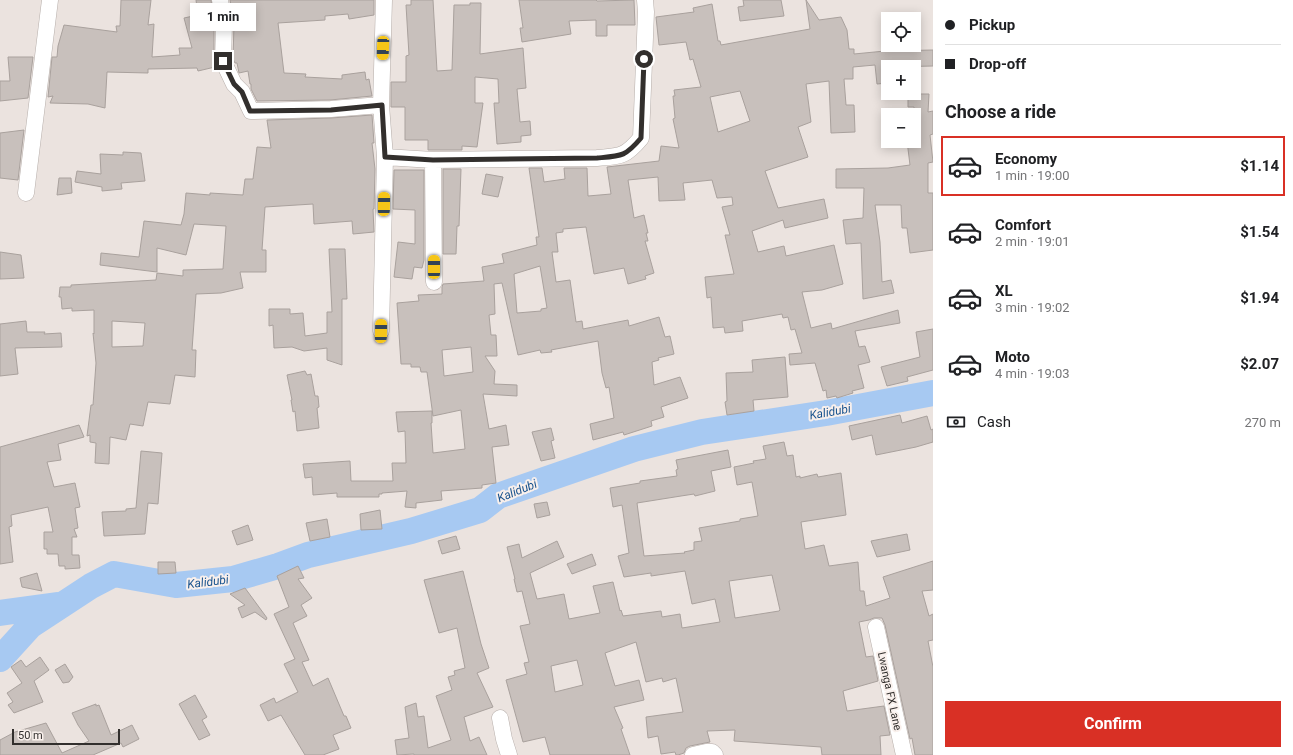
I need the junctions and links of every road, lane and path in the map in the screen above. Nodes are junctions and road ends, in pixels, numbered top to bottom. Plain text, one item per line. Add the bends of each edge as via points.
1 (50, 0) edge
2 (220, 0) edge
3 (384, 0) edge
4 (645, 0) edge
5 (382, 105) junction
6 (385, 157) junction
7 (433, 160) junction
8 (26, 193) dead end
9 (434, 282) dead end
10 (381, 331) dead end
11 (876, 627) dead end
12 (500, 718) dead end
13 (509, 755) edge
14 (693, 755) edge
15 (715, 755) edge
16 (904, 755) edge

1 - 8 street
2 - 5 street via 224,24 223,61 250,111 331,110
3 - 5 street
4 - 7 street via 641,138 633,148 620,156 597,158
5 - 6 street
6 - 7 street
6 - 10 street
7 - 9 street
11 - 16 street, Lwanga FX Lane
12 - 13 street
14 - 15 street via 712,752

